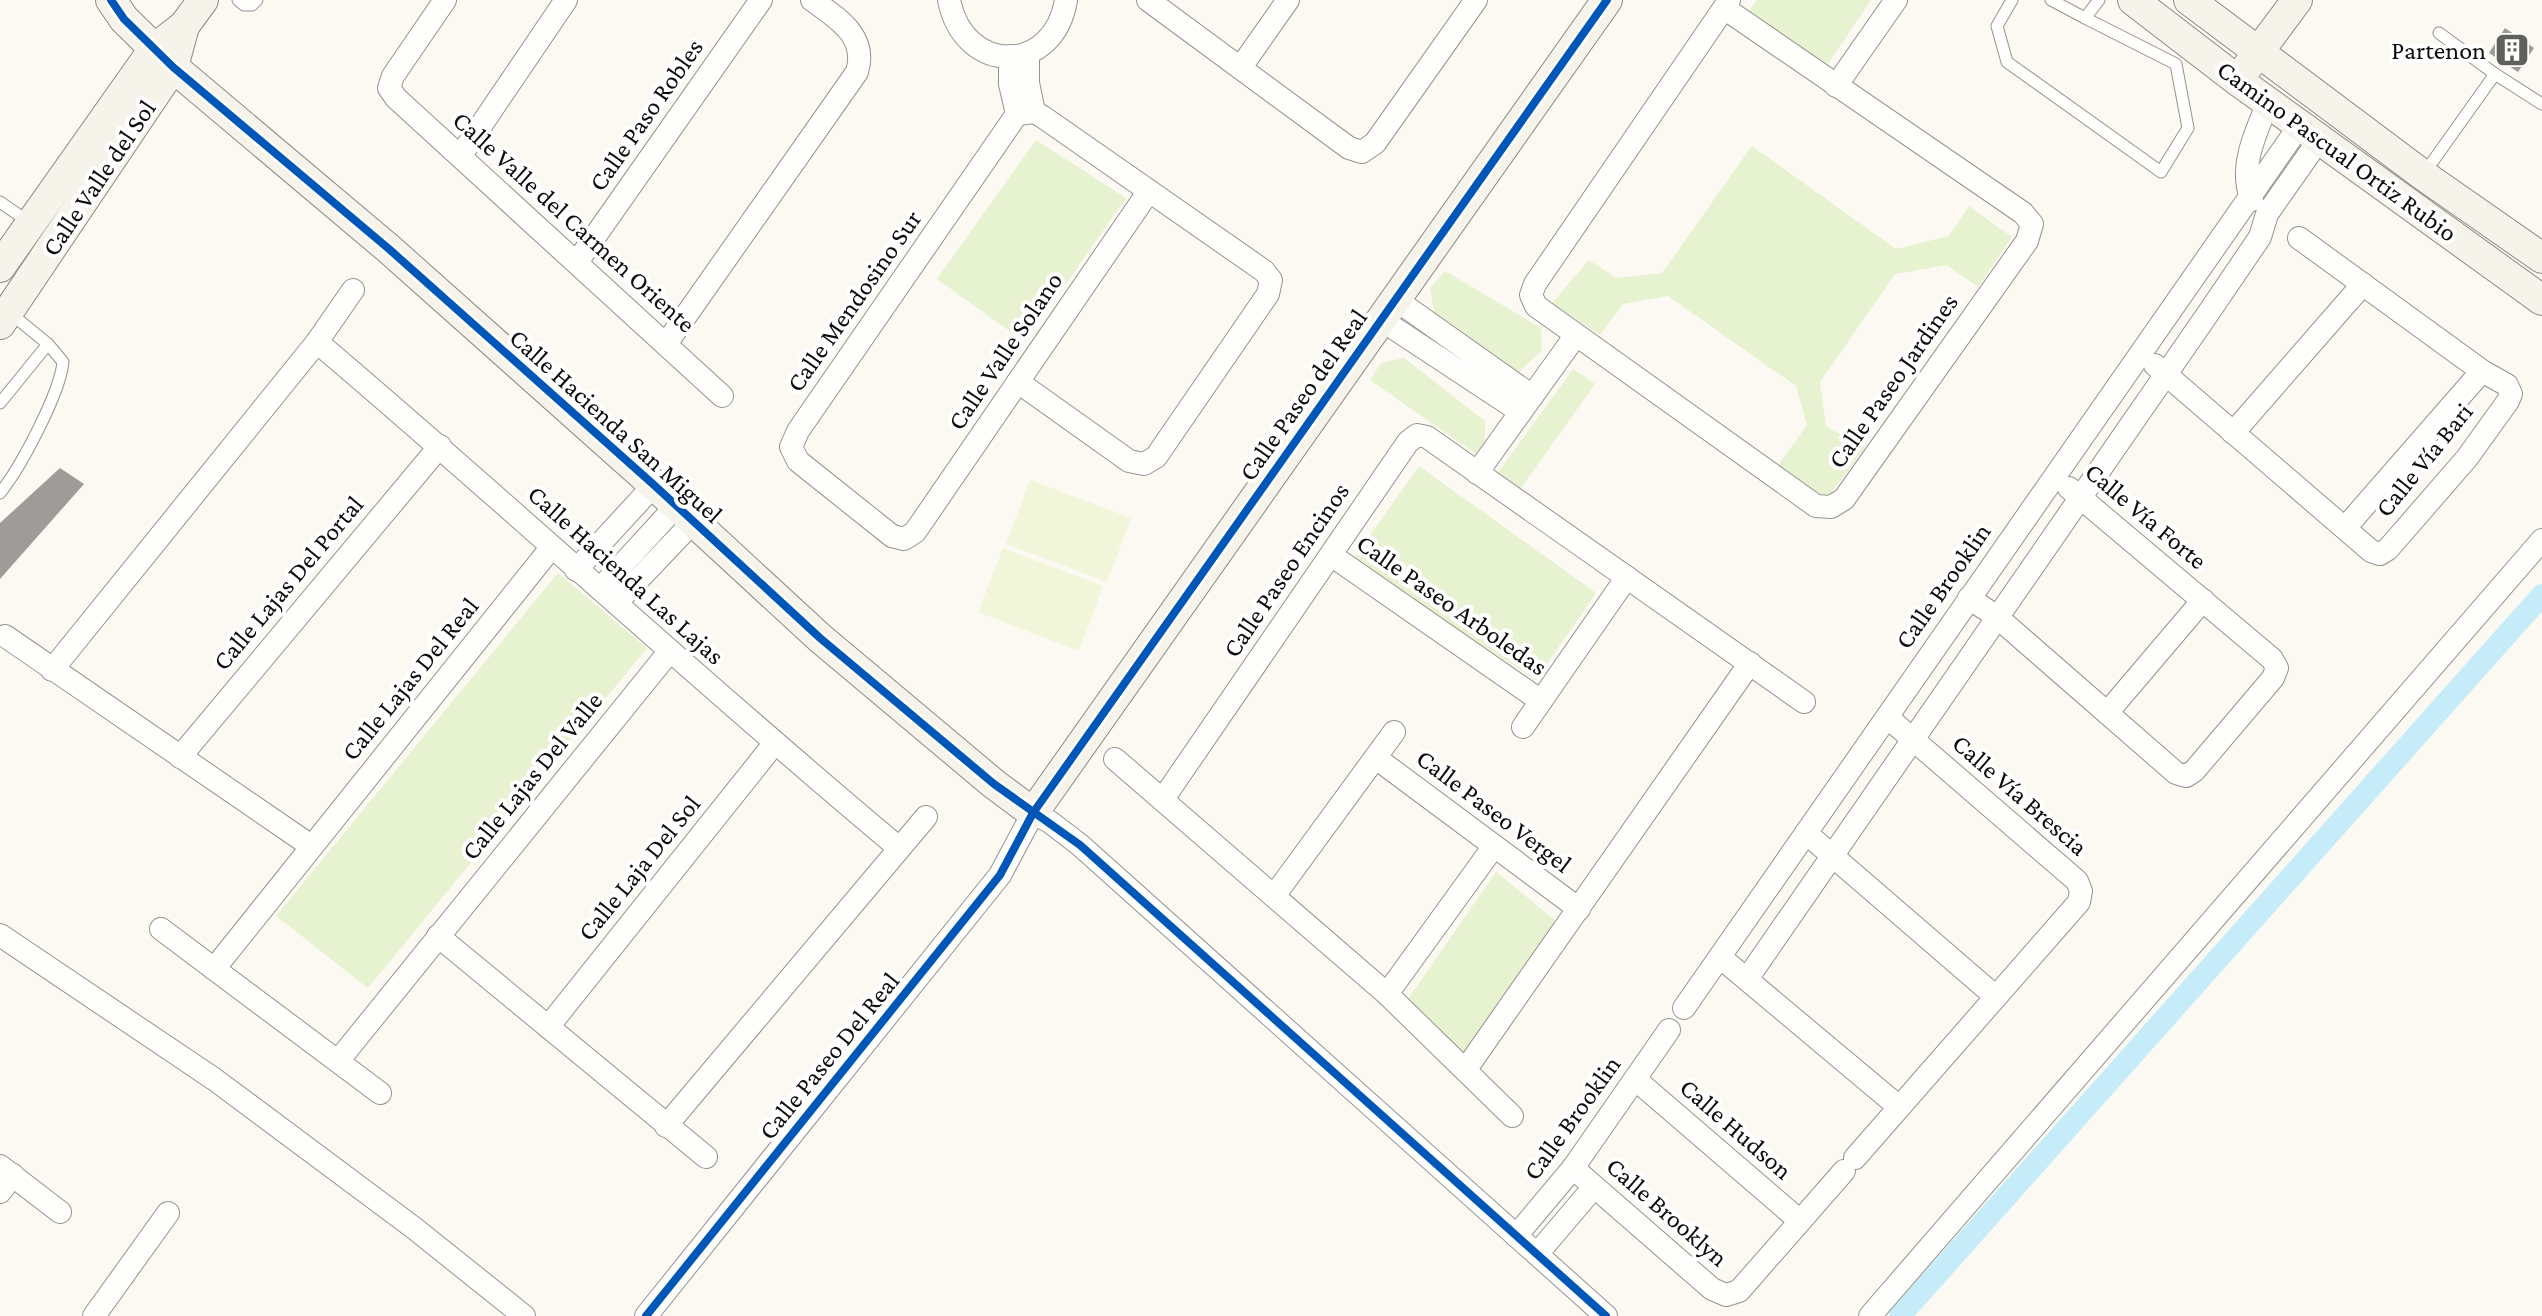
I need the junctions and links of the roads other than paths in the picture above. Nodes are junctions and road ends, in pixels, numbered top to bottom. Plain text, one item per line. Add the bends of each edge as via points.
1 (111, 0) edge
2 (203, 0) edge
3 (238, 0) edge
4 (257, 0) edge
5 (445, 0) edge
6 (566, 0) edge
7 (761, 0) edge
8 (812, 0) edge
9 (949, 0) edge
10 (1066, 0) edge
11 (1148, 0) edge
12 (1288, 0) edge
13 (1476, 0) edge
14 (1607, 0) edge
15 (1896, 0) edge
16 (2012, 0) edge
17 (2051, 0) edge
18 (2099, 0) edge
19 (2133, 0) edge
20 (2189, 0) edge
21 (2297, 0) edge
22 (1726, 4) edge
23 (2085, 18) junction
24 (2439, 33) dead end
25 (2259, 51) junction
26 (1019, 55) junction
27 (164, 58) junction
28 (1241, 67) junction
29 (2495, 74) junction
30 (2237, 80) junction
31 (1836, 86) junction
32 (2268, 103) junction
33 (2542, 104) edge
34 (1026, 113) junction
35 (2310, 132) junction
36 (461, 155) junction
37 (2423, 175) junction
38 (1149, 191) junction
39 (2250, 197) junction
40 (0, 202) edge
41 (2267, 214) junction
42 (43, 233) junction
43 (2299, 238) dead end
44 (2542, 258) edge
45 (577, 262) junction
46 (0, 267) edge
47 (2363, 284) junction
48 (353, 290) dead end
49 (2542, 300) edge
50 (1388, 309) junction
51 (3, 314) edge
52 (1576, 335) junction
53 (317, 342) junction
54 (48, 344) junction
55 (666, 344) junction
56 (2142, 354) junction
57 (2482, 371) junction
58 (2165, 374) junction
59 (1018, 382) junction
60 (722, 396) dead end
61 (0, 403) edge
62 (1527, 404) junction
63 (2233, 433) junction
64 (440, 446) junction
65 (1477, 473) junction
66 (2054, 476) junction
67 (654, 485) junction
68 (0, 493) edge
69 (2080, 496) junction
70 (685, 514) junction
71 (2345, 528) junction
72 (904, 539) joint
73 (2542, 540) edge
74 (551, 548) junction
75 (1331, 555) junction
76 (576, 570) junction
77 (1627, 577) junction
78 (608, 596) junction
79 (1969, 598) junction
80 (2203, 600) junction
81 (1997, 617) junction
82 (5, 636) dead end
83 (669, 652) junction
84 (1750, 663) junction
85 (52, 670) junction
86 (1541, 701) junction
87 (1804, 702) dead end
88 (2107, 713) junction
89 (1887, 717) junction
90 (1523, 727) dead end
91 (1394, 732) dead end
92 (1913, 739) junction
93 (774, 744) junction
94 (180, 757) junction
95 (1376, 758) junction
96 (1115, 759) dead end
97 (1163, 799) junction
98 (1033, 813) junction
99 (926, 817) dead end
100 (1806, 833) junction
101 (311, 846) junction
102 (1494, 846) junction
103 (899, 848) junction
104 (1833, 854) junction
105 (1274, 896) junction
106 (1579, 909) junction
107 (161, 929) dead end
108 (0, 935) edge
109 (438, 936) junction
110 (1720, 957) junction
111 (214, 969) junction
112 (1747, 979) junction
113 (1387, 994) junction
114 (1996, 997) junction
115 (1684, 1008) dead end
116 (548, 1027) junction
117 (1669, 1030) dead end
118 (338, 1061) junction
119 (1466, 1069) junction
120 (1635, 1079) junction
121 (380, 1093) dead end
122 (1899, 1107) junction
123 (1512, 1116) dead end
124 (666, 1126) junction
125 (706, 1157) dead end
126 (1573, 1168) junction
127 (4, 1178) edge
128 (1594, 1187) junction
129 (60, 1212) dead end
130 (168, 1213) dead end
131 (1800, 1221) junction
132 (1516, 1236) junction
133 (1537, 1254) junction
134 (94, 1316) edge
135 (524, 1316) edge
136 (646, 1316) edge
137 (1606, 1316) edge
138 (1870, 1316) edge

1 - 27 street, Calle Hacienda San Miguel
2 - 27 street, Calle Valle del Sol
3 - 4 lane via 252,5
5 - 36 street, Calle Valle del Carmen Oriente via 389,88
6 - 36 street
7 - 45 street, Calle Paso Robles
8 - 55 street via 847,25 860,61 857,72
9 - 26 street via 952,18 975,47 991,55
10 - 26 street via 1056,32 1043,45
11 - 28 street
12 - 28 street
13 - 28 street via 1375,143 1362,152 1349,148
14 - 50 street, Calle Paseo del Real
15 - 31 street
16 - 23 lane via 1997,26 2007,62 2161,172 2188,128 2176,64
17 - 23 lane
18 - 23 lane
19 - 30 street, Camino Pascual Ortiz Rubio
20 - 25 street, Camino Pascual Ortiz Rubio
21 - 25 street
22 - 31 street, Calle Paseo Jardines
22 - 52 street, Calle Paseo Jardines via 1535,284 1531,295 1536,306
24 - 29 lane
25 - 30 street
25 - 37 street, Camino Pascual Ortiz Rubio
26 - 34 street via 1010,84
27 - 42 street, Calle Valle del Sol
27 - 67 street, Calle Hacienda San Miguel
29 - 33 lane
29 - 37 lane
30 - 32 street, Camino Pascual Ortiz Rubio
31 - 52 street, Calle Paseo Jardines via 2032,224 2027,241 1844,499 1831,507 1816,506
32 - 35 street, Camino Pascual Ortiz Rubio
32 - 39 street via 2252,142
34 - 38 street
34 - 72 street, Calle Mendosino Sur via 791,447 798,461 868,518
35 - 39 street, Calle Brooklin
35 - 41 street
35 - 49 street, Camino Pascual Ortiz Rubio
36 - 45 street, Calle Valle del Carmen Oriente
37 - 44 street, Camino Pascual Ortiz Rubio
38 - 59 street, Calle Valle Solano
38 - 59 street via 1264,271 1271,280 1268,294 1156,457 1144,464 1129,461
39 - 41 street
39 - 56 street, Calle Brooklin
40 - 42 lane
41 - 58 street via 2260,237
42 - 46 street, Calle Valle del Sol
42 - 51 street, Calle Valle del Sol
43 - 47 street, Calle Vía Bari
45 - 55 street, Calle Valle del Carmen Oriente
47 - 57 street, Calle Vía Bari
47 - 63 street
48 - 53 street
50 - 62 street
50 - 98 street, Calle Paseo del Real
51 - 54 lane
52 - 62 street
53 - 64 street, Calle Hacienda Las Lajas
53 - 85 street
54 - 61 lane
54 - 68 lane via 63,362 61,379
55 - 60 street, Calle Valle del Carmen Oriente
56 - 58 street, Calle Vía Bari
56 - 66 street, Calle Brooklin
57 - 71 street, Calle Vía Bari
57 - 71 street, Calle Vía Bari via 2507,385 2508,401 2467,458 2388,549 2380,554 2371,551
58 - 63 street, Calle Vía Bari
58 - 69 street
59 - 72 street, Calle Valle Solano via 915,532
62 - 65 street
63 - 71 street, Calle Vía Bari
64 - 74 street, Calle Hacienda Las Lajas
64 - 94 street, Calle Lajas Del Portal
65 - 75 street, Calle Paseo Encinos via 1417,435
65 - 77 street, Calle Paseo Encinos
66 - 69 street, Calle Vía Forte
66 - 79 street, Calle Brooklin
67 - 70 street, Calle Hacienda San Miguel
67 - 76 street
69 - 80 street, Calle Vía Forte
69 - 81 street
70 - 78 street
70 - 98 street, Calle Hacienda San Miguel via 820,638
73 - 138 street
74 - 76 street, Calle Hacienda Las Lajas
74 - 101 street, Calle Lajas Del Real
75 - 86 street, Calle Paseo Arboledas
75 - 97 street, Calle Paseo Encinos
76 - 78 street, Calle Hacienda Las Lajas
77 - 84 street, Calle Paseo Encinos
77 - 86 street, Calle Paseo Arboledas
78 - 83 street, Calle Hacienda Las Lajas
79 - 81 street, Calle Vía Forte
79 - 89 street, Calle Brooklin
80 - 88 street, Calle Vía Forte
80 - 88 street, Calle Vía Forte via 2277,668 2194,771 2186,776 2176,773
81 - 88 street, Calle Vía Forte
81 - 92 street
82 - 85 street
83 - 93 street, Calle Hacienda Las Lajas
83 - 109 street, Calle Lajas Del Valle
84 - 87 street, Calle Paseo Encinos
84 - 106 street
85 - 94 street
86 - 90 street, Calle Paseo Arboledas
89 - 92 street, Calle Vía Brescia
89 - 100 street, Calle Brooklin
91 - 95 street, Calle Paseo Vergel
92 - 104 street
92 - 114 street, Calle Vía Brescia via 2077,881 2081,891 2079,902
93 - 103 street, Calle Hacienda Las Lajas
93 - 116 street, Calle Laja Del Sol
94 - 101 street
95 - 102 street, Calle Paseo Vergel
95 - 105 street, Calle Paseo Vergel
96 - 97 street
97 - 105 street
98 - 132 street via 1080,845
98 - 136 street, Calle Paseo Del Real via 1000,875
99 - 103 street
100 - 104 street
100 - 110 street, Calle Brooklin
101 - 111 street, Calle Lajas Del Real
102 - 106 street, Calle Paseo Vergel
102 - 113 street
103 - 124 street
104 - 112 street
104 - 114 street
105 - 113 street
106 - 119 street
107 - 111 street
108 - 135 street via 214,1079
109 - 116 street
109 - 118 street, Calle Lajas Del Valle
110 - 112 street
110 - 115 street, Calle Brooklin
111 - 118 street
112 - 122 street
113 - 119 street
114 - 122 street, Calle Vía Brescia
116 - 124 street
117 - 120 street, Calle Brooklin
118 - 121 street
119 - 123 street
120 - 126 street, Calle Brooklin
120 - 131 street, Calle Hudson
122 - 131 street, Calle Vía Brescia
124 - 125 street
126 - 128 street, Calle Brooklyn
126 - 132 street, Calle Brooklin
127 - 129 street
128 - 131 street, Calle Brooklyn via 1712,1289 1726,1295 1739,1291
128 - 133 street
130 - 134 street
132 - 133 street
133 - 137 street

